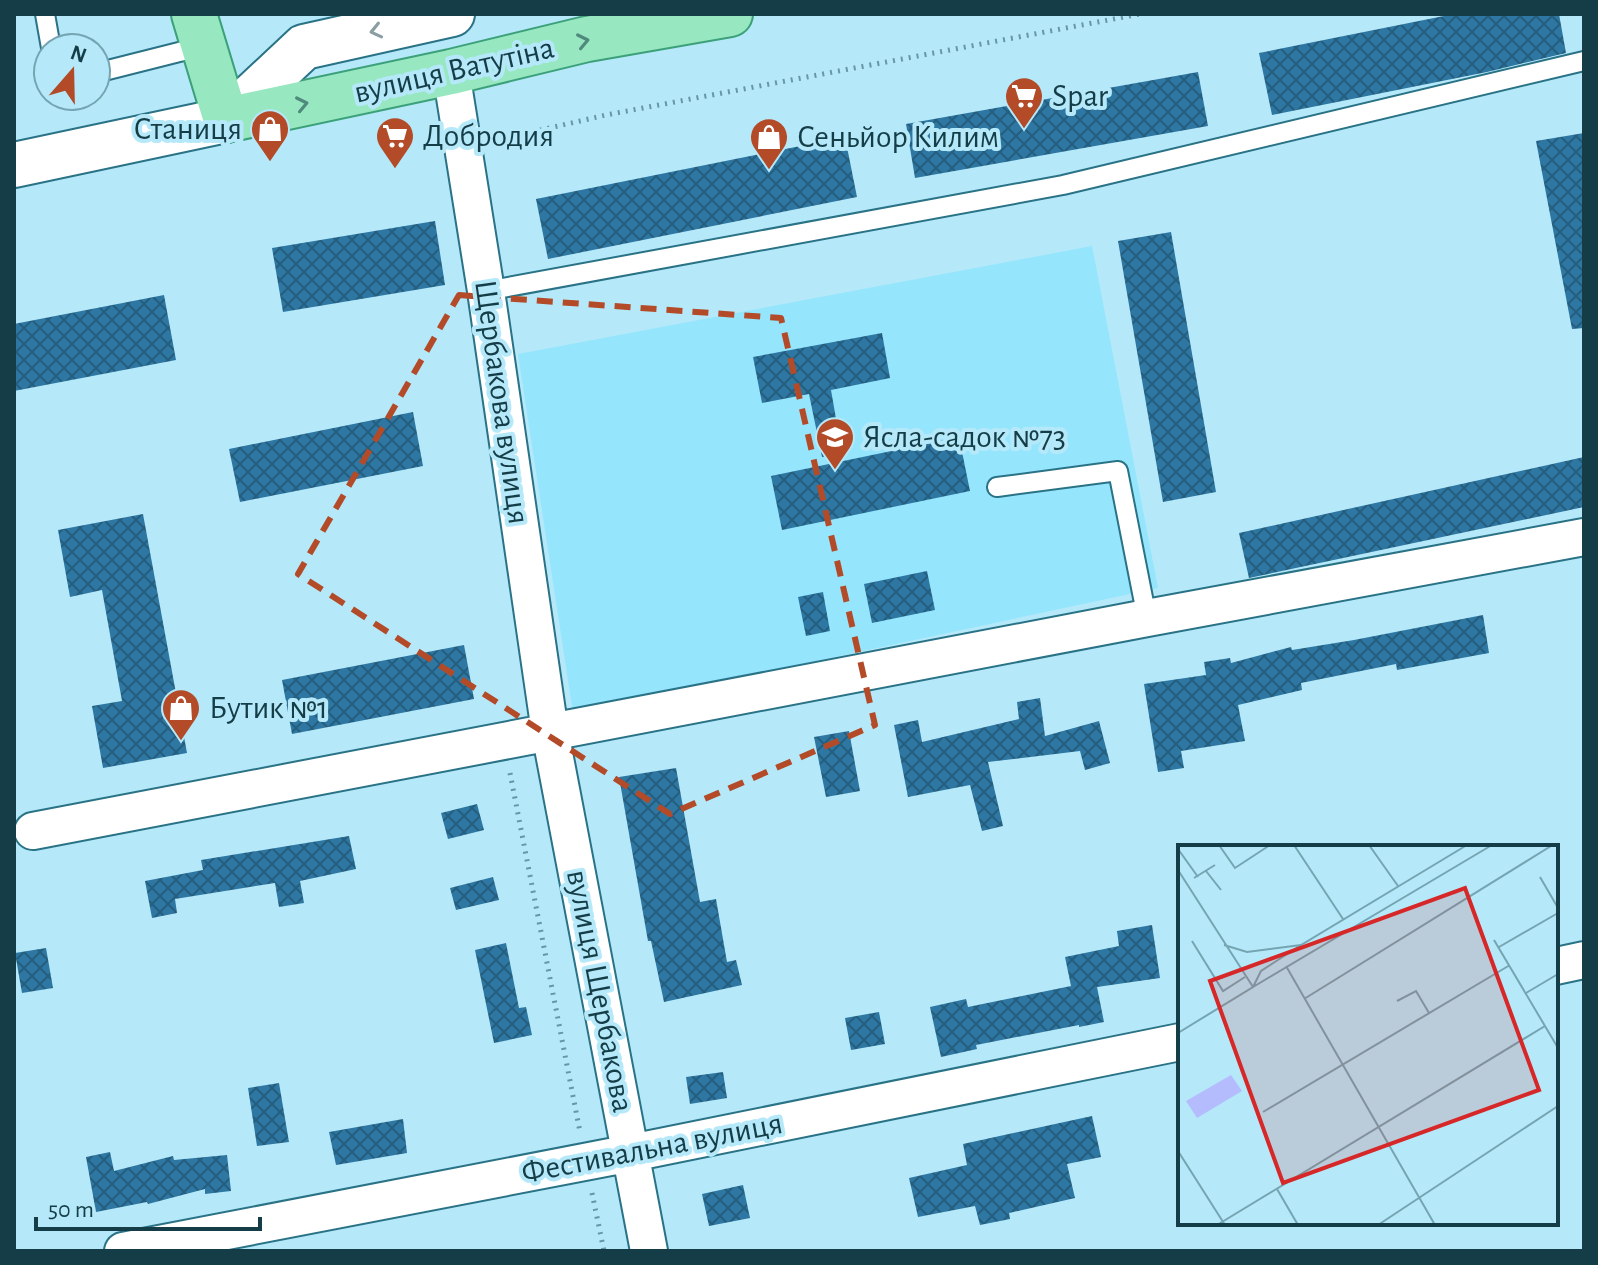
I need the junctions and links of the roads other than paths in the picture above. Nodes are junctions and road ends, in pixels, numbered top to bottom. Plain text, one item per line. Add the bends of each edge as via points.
1 (452, 14) edge
2 (730, 14) edge
3 (198, 30) edge
4 (1584, 61) edge
5 (112, 66) edge
6 (451, 72) junction
7 (226, 120) junction
8 (14, 165) edge
9 (486, 291) junction
10 (997, 487) dead end
11 (1584, 537) edge
12 (1147, 618) junction
13 (550, 732) junction
14 (33, 831) dead end
15 (1584, 960) edge
16 (1558, 966) edge
17 (1178, 1042) edge
18 (631, 1153) junction
19 (123, 1251) edge
20 (649, 1251) edge

1 -> 7 street, вулиця Ватутіна via 304,47
6 -> 2 main road, вулиця Ватутіна via 587,39
3 - 5 lane
3 - 7 main road
4 - 9 lane via 1063,185
7 -> 6 main road, вулиця Ватутіна
6 - 9 street, Щербакова вулиця
7 - 8 street, вулиця Ватутіна
9 - 13 street, Щербакова вулиця
10 - 12 lane via 1118,471
11 - 12 street
12 - 13 street
13 - 14 street
13 - 18 street, вулиця Щербакова
15 - 16 street
17 - 18 street, Фестивальна вулиця
18 - 19 street, Фестивальна вулиця
18 - 20 street, вулиця Щербакова

